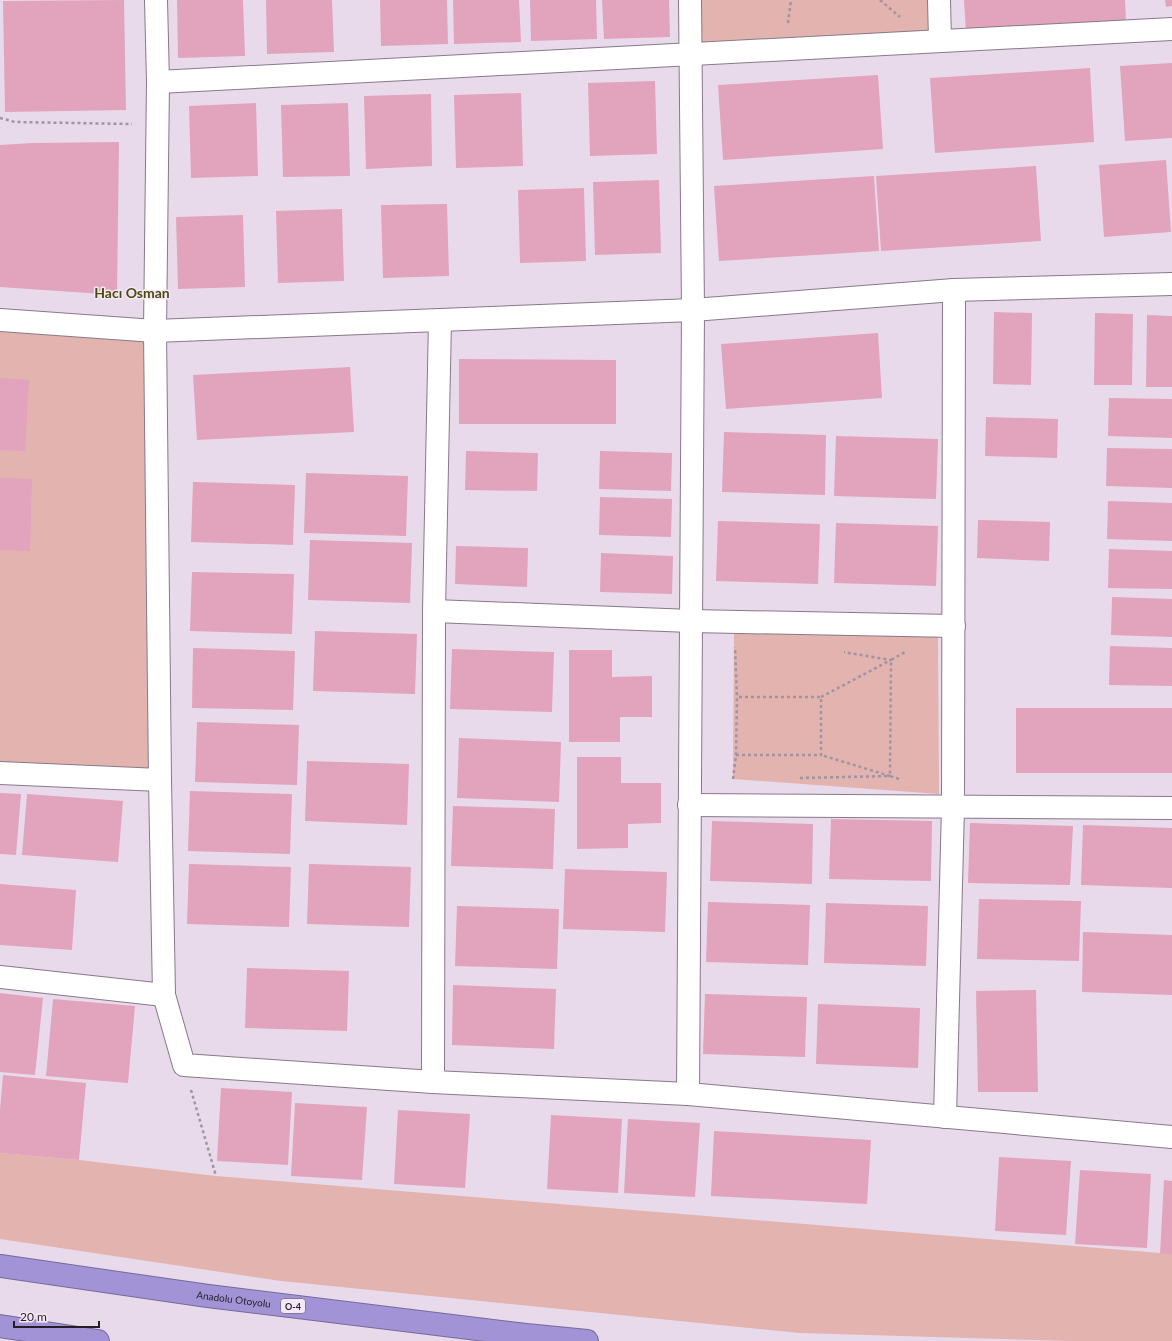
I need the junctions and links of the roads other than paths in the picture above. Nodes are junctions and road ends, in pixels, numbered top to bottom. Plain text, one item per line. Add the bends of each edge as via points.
1 (156, 0) edge
2 (690, 0) edge
3 (939, 0) edge
4 (1172, 29) edge
5 (940, 41) junction
6 (690, 54) junction
7 (158, 82) junction
8 (1172, 284) edge
9 (954, 290) junction
10 (694, 310) junction
11 (0, 320) edge
12 (440, 320) junction
13 (155, 331) junction
14 (434, 611) junction
15 (691, 621) junction
16 (954, 626) junction
17 (0, 773) edge
18 (160, 780) junction
19 (689, 805) junction
20 (953, 806) junction
21 (1172, 808) edge
22 (0, 977) edge
23 (164, 995) junction
24 (433, 1082) junction
25 (688, 1094) junction
26 (945, 1117) junction
27 (1172, 1137) edge
28 (0, 1266) edge
29 (0, 1326) edge
30 (98, 1341) edge
31 (587, 1341) edge

1 - 7 street
2 - 6 street
3 - 5 street
4 - 5 street
5 - 6 street
6 - 7 street
6 - 10 street
7 - 13 street
8 - 9 street
9 - 10 street
9 - 16 street
10 - 12 street
10 - 15 street
11 - 13 street
12 - 13 street
12 - 14 street
13 - 18 street
14 - 15 street
14 - 24 street
15 - 16 street
15 - 19 street
16 - 20 street
17 - 18 street
18 - 23 street
19 - 20 street
19 - 25 street
20 - 21 street
20 - 26 street
22 - 23 street
23 - 24 street via 184,1065
24 - 25 street
25 - 26 street
26 - 27 street
28 - 31 highway, Anadolu Otoyolu / O-4 via 223,1298
29 - 30 highway

